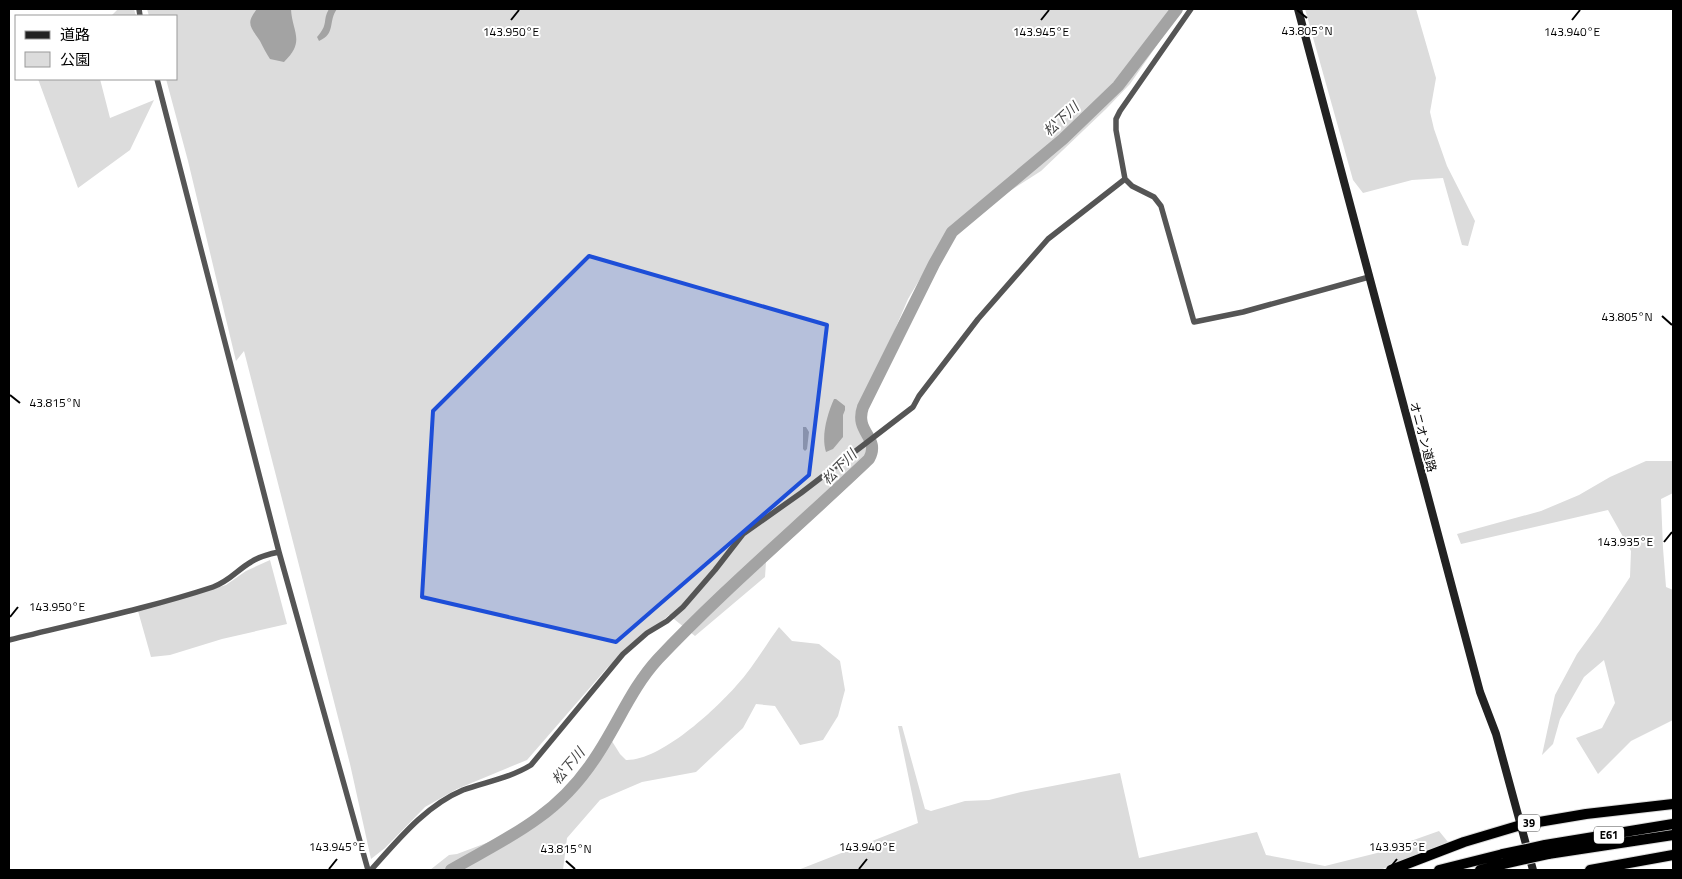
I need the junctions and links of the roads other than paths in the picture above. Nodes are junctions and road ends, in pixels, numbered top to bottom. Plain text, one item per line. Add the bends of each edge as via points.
1 (1191, 9) edge
2 (1298, 9) edge
3 (157, 80) edge
4 (1125, 179) junction
5 (1368, 278) junction
6 (279, 552) junction
7 (9, 640) edge
8 (1673, 804) edge
9 (1673, 824) edge
10 (1521, 825) junction
11 (1673, 836) edge
12 (1546, 850) junction
13 (1673, 855) edge
14 (1503, 859) junction
15 (370, 870) edge
16 (1391, 870) edge
17 (1439, 870) edge
18 (1480, 870) edge
19 (1533, 870) edge
20 (1590, 870) edge

1 - 4 street via 1116,119
2 - 5 street, オニオン道路
3 - 6 street
4 - 5 street via 1154,197 1162,206 1194,322
4 - 15 street via 1048,239 978,319 912,407 743,534 683,607 622,654 531,765 462,791 432,807
5 - 10 street, オニオン道路 via 1480,692 1496,734
6 - 7 street via 249,562 215,586
6 - 15 street
8 - 10 highway, 39
9 - 12 highway, E61
10 - 16 highway, 39 via 1464,842
10 - 19 street, オニオン道路
11 - 12 highway, E61
12 - 14 highway, E61, bridge
13 - 20 highway
14 - 17 highway, E61
14 - 18 highway, E61

